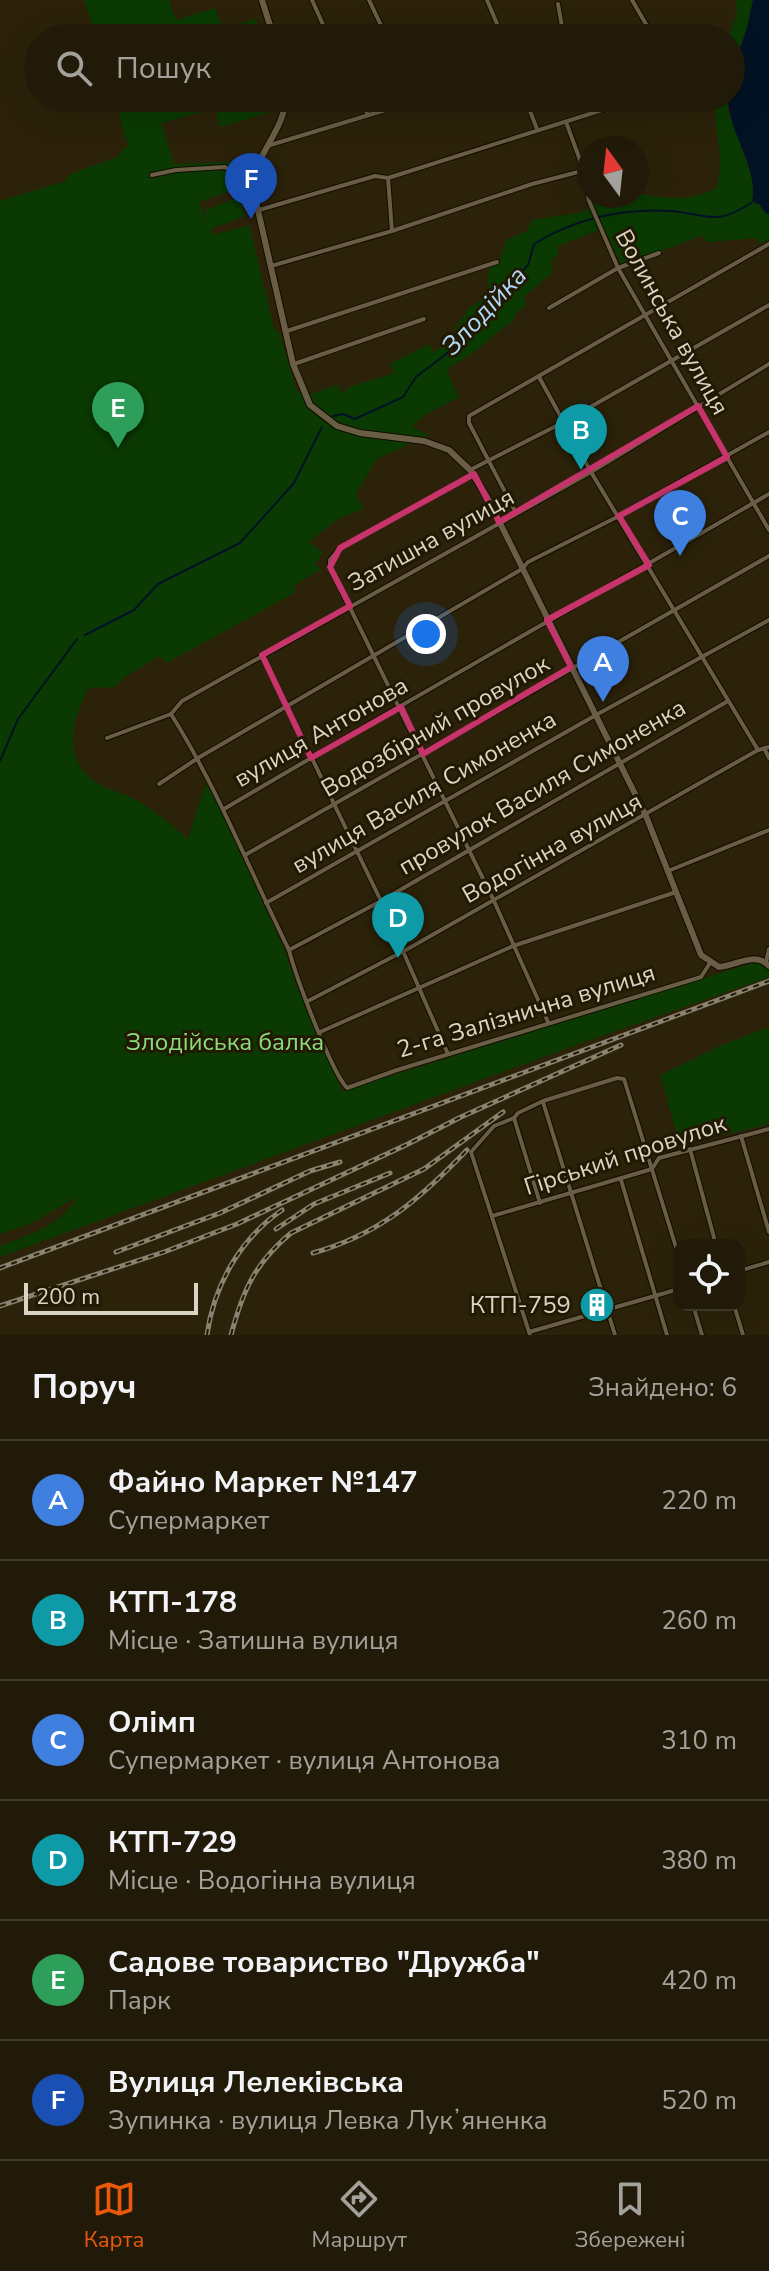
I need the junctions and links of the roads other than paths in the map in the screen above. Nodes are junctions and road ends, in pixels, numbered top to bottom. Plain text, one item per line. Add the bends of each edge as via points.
1 (262, 0) edge
2 (312, 0) edge
3 (369, 0) edge
4 (487, 0) edge
5 (632, 0) edge
6 (558, 4) dead end
7 (270, 24) edge
8 (323, 24) edge
9 (380, 24) edge
10 (497, 24) edge
11 (562, 24) edge
12 (646, 24) edge
13 (282, 112) edge
14 (367, 112) edge
15 (377, 112) edge
16 (530, 112) edge
17 (597, 112) edge
18 (368, 115) junction
19 (566, 122) junction
20 (537, 131) junction
21 (267, 146) junction
22 (577, 156) edge
23 (577, 172) edge
24 (152, 175) dead end
25 (388, 178) junction
26 (252, 184) junction
27 (593, 208) edge
28 (257, 211) junction
29 (392, 231) junction
30 (769, 244) edge
31 (659, 253) dead end
32 (497, 262) dead end
33 (271, 266) junction
34 (618, 268) junction
35 (769, 305) edge
36 (549, 308) dead end
37 (645, 316) junction
38 (424, 319) dead end
39 (285, 331) junction
40 (671, 360) junction
41 (293, 364) junction
42 (769, 364) edge
43 (539, 377) junction
44 (698, 406) junction
45 (564, 422) junction
46 (769, 432) edge
47 (727, 457) junction
48 (489, 462) junction
49 (472, 472) junction
50 (591, 472) junction
51 (769, 494) edge
52 (753, 503) junction
53 (516, 513) junction
54 (619, 516) junction
55 (499, 522) junction
56 (769, 530) edge
57 (769, 556) edge
58 (649, 565) junction
59 (522, 569) junction
60 (350, 606) junction
61 (675, 609) junction
62 (547, 620) junction
63 (769, 620) edge
64 (262, 655) junction
65 (375, 656) junction
66 (703, 657) junction
67 (571, 667) junction
68 (728, 701) junction
69 (401, 707) junction
70 (287, 708) junction
71 (171, 714) junction
72 (596, 715) junction
73 (107, 738) dead end
74 (764, 749) edge
75 (423, 754) junction
76 (198, 758) junction
77 (311, 758) junction
78 (769, 758) edge
79 (620, 762) junction
80 (159, 784) dead end
81 (445, 803) junction
82 (334, 806) junction
83 (224, 809) junction
84 (646, 816) junction
85 (769, 830) edge
86 (468, 850) junction
87 (356, 851) junction
88 (245, 855) junction
89 (668, 871) junction
90 (676, 892) junction
91 (381, 901) junction
92 (494, 901) junction
93 (266, 903) junction
94 (513, 946) junction
95 (769, 949) edge
96 (289, 950) junction
97 (404, 951) junction
98 (707, 961) junction
99 (768, 964) edge
100 (420, 986) junction
101 (308, 1001) junction
102 (548, 1022) junction
103 (320, 1032) junction
104 (448, 1054) junction
105 (543, 1101) junction
106 (514, 1118) junction
107 (769, 1129) edge
108 (741, 1136) junction
109 (690, 1149) junction
110 (652, 1169) junction
111 (620, 1179) junction
112 (572, 1194) junction
113 (540, 1203) junction
114 (492, 1216) junction
115 (769, 1232) edge
116 (673, 1239) edge
117 (714, 1239) edge
118 (769, 1262) edge
119 (745, 1269) edge
120 (673, 1291) edge
121 (655, 1296) junction
122 (608, 1309) junction
123 (695, 1311) edge
124 (736, 1311) edge
125 (529, 1334) edge
126 (615, 1335) edge
127 (667, 1335) edge
128 (702, 1335) edge
129 (743, 1335) edge

1 - 7 street
2 - 8 street
3 - 9 street
4 - 10 street
5 - 12 street
6 - 11 street
13 - 21 street
14 - 18 street
15 - 18 street
16 - 20 street
17 - 19 street
18 - 21 street
19 - 20 street
19 - 22 street, Волинська вулиця
20 - 25 street
21 - 26 street
23 - 29 street
24 - 26 street via 225,167
25 - 28 street via 375,176
25 - 29 street
26 - 28 street
27 - 34 street, Волинська вулиця
28 - 33 street
29 - 33 street
30 - 37 street
31 - 34 street
32 - 39 street
33 - 39 street
34 - 36 street
34 - 37 street, Волинська вулиця
35 - 40 street
37 - 40 street, Волинська вулиця
37 - 43 street
38 - 41 street
39 - 41 street
40 - 44 street, Волинська вулиця
40 - 45 street
41 - 49 street via 310,405 337,426 424,441 449,450
42 - 44 street, Затишна вулиця
43 - 45 street
43 - 48 street via 469,416
44 - 47 street, Волинська вулиця
44 - 50 street, Затишна вулиця
45 - 48 street
45 - 50 street
46 - 47 street
47 - 52 street, Волинська вулиця
47 - 54 street
48 - 49 street
48 - 53 street
49 - 55 street
49 - 60 street via 340,548 330,567
50 - 53 street, Затишна вулиця
50 - 54 street
51 - 52 street, вулиця Антонова
52 - 56 street, Волинська вулиця
52 - 58 street, вулиця Антонова
53 - 55 street, Затишна вулиця
54 - 58 street
54 - 59 street
55 - 59 street
55 - 60 street, Затишна вулиця
57 - 61 street, Водозбірний провулок
58 - 61 street
58 - 62 street, вулиця Антонова
59 - 62 street
59 - 65 street
60 - 64 street, Затишна вулиця
60 - 65 street
61 - 66 street
61 - 67 street, Водозбірний провулок
62 - 67 street
62 - 69 street, вулиця Антонова
63 - 66 street, вулиця Василя Симоненка
64 - 70 street
64 - 71 street, Затишна вулиця via 182,701
65 - 69 street
65 - 70 street
66 - 68 street
66 - 72 street, вулиця Василя Симоненка
67 - 72 street
67 - 75 street, Водозбірний провулок
68 - 74 street
68 - 79 street, провулок Василя Симоненка
69 - 75 street
69 - 77 street, вулиця Антонова
70 - 76 street
70 - 77 street
71 - 73 street, Затишна вулиця
71 - 76 street
72 - 79 street
72 - 81 street, вулиця Василя Симоненка
74 - 78 street
74 - 84 street, Водогінна вулиця
75 - 81 street
75 - 82 street, Водозбірний провулок
76 - 80 street
76 - 83 street
77 - 82 street
77 - 83 street, вулиця Антонова
79 - 84 street
79 - 86 street, провулок Василя Симоненка
81 - 86 street
81 - 87 street, вулиця Василя Симоненка
82 - 87 street
82 - 88 street, Водозбірний провулок
83 - 88 street
84 - 89 street
84 - 92 street, Водогінна вулиця
85 - 89 street
86 - 91 street, провулок Василя Симоненка
86 - 92 street
87 - 91 street
87 - 93 street, вулиця Василя Симоненка
88 - 93 street
89 - 90 street
90 - 94 street
90 - 98 street
91 - 96 street, провулок Василя Симоненка
91 - 97 street
92 - 94 street
92 - 97 street, Водогінна вулиця
93 - 96 street
94 - 100 street
94 - 102 street
95 - 99 street
96 - 101 street
97 - 100 street
97 - 101 street, Водогінна вулиця
98 - 99 street via 724,967 754,958
98 - 102 street, 2-га Залізнична вулиця via 701,977
100 - 103 street
100 - 104 street
101 - 103 street
102 - 104 street, 2-га Залізнична вулиця
103 - 104 street, 2-га Залізнична вулиця via 347,1088
105 - 106 street
105 - 110 street via 624,1079
105 - 112 street
106 - 113 street
106 - 114 street via 494,1126 471,1152
107 - 108 street, Гірський провулок
108 - 109 street, Гірський провулок
108 - 115 street
109 - 110 street, Гірський провулок via 659,1158
109 - 117 street
110 - 111 street, Гірський провулок
110 - 116 street
111 - 112 street, Гірський провулок
111 - 121 street
112 - 113 street, Гірський провулок
112 - 122 street
113 - 114 street, Гірський провулок
114 - 125 street
118 - 119 street
120 - 121 street
121 - 122 street
121 - 127 street
122 - 125 street
122 - 126 street
123 - 128 street
124 - 129 street

